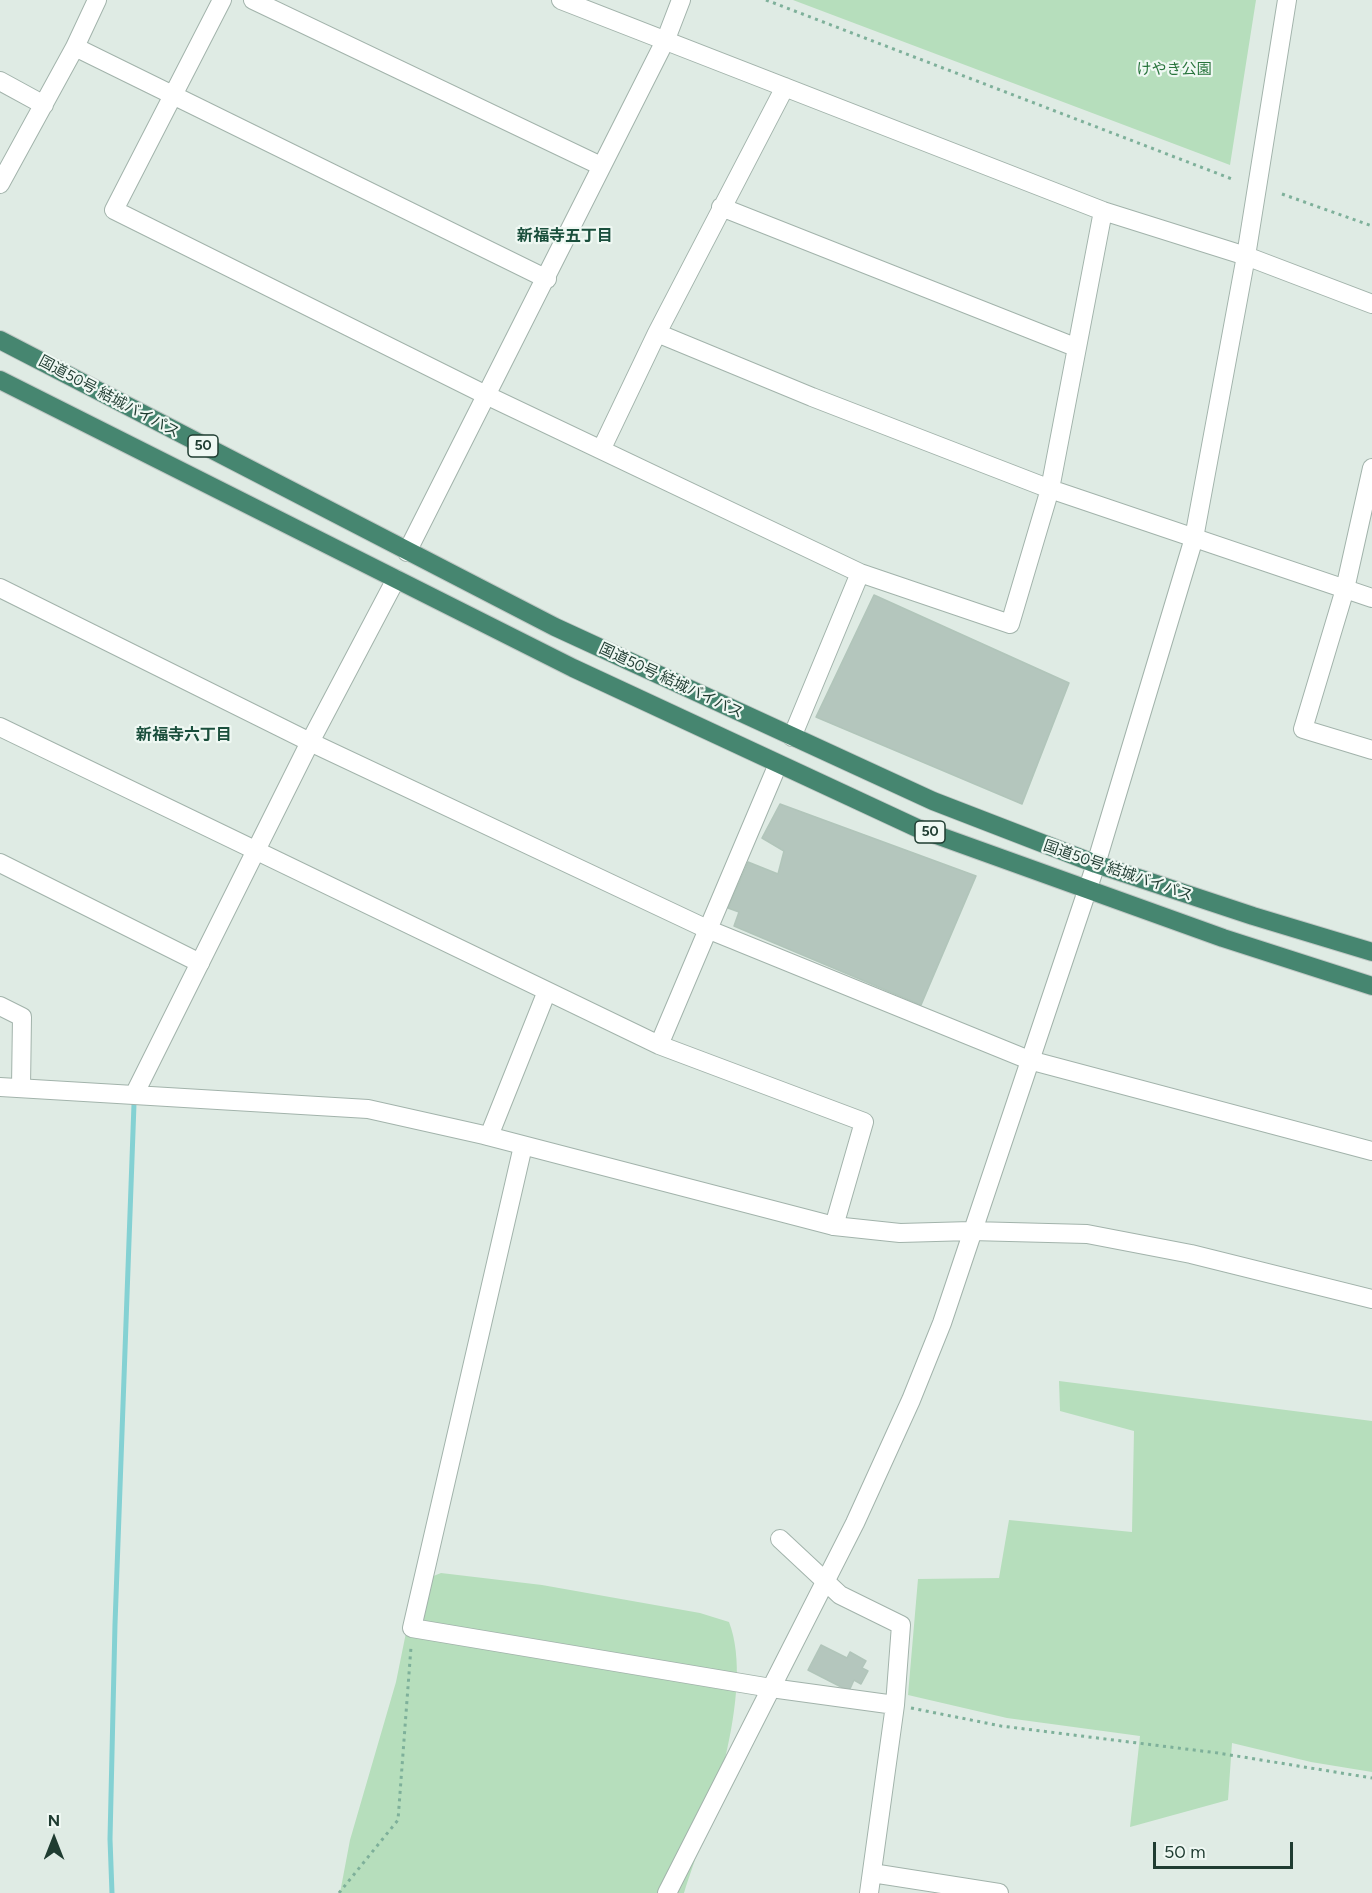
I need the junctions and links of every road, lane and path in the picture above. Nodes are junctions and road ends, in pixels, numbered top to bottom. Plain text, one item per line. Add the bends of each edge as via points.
1 (97, 0) edge
2 (222, 0) edge
3 (253, 0) edge
4 (561, 0) edge
5 (681, 0) edge
6 (766, 0) edge
7 (1287, 0) edge
8 (666, 39) junction
9 (75, 47) junction
10 (0, 81) edge
11 (784, 87) junction
12 (171, 94) junction
13 (44, 105) junction
14 (601, 166) junction
15 (1232, 179) dead end
16 (0, 184) edge
17 (1282, 194) dead end
18 (721, 207) junction
19 (1103, 211) junction
20 (1372, 226) edge
21 (1246, 256) junction
22 (547, 279) junction
23 (1372, 304) edge
24 (657, 333) junction
25 (0, 340) edge
26 (1076, 347) junction
27 (0, 380) edge
28 (488, 396) junction
29 (602, 448) junction
30 (1372, 468) edge
31 (1050, 489) junction
32 (1194, 538) junction
33 (407, 552) junction
34 (860, 573) junction
35 (396, 579) junction
36 (0, 588) edge
37 (1345, 589) junction
38 (1372, 598) edge
39 (0, 728) edge
40 (792, 737) junction
41 (310, 742) junction
42 (1372, 750) edge
43 (778, 764) junction
44 (256, 851) junction
45 (0, 863) edge
46 (1096, 864) junction
47 (1087, 891) junction
48 (707, 929) junction
49 (1372, 952) edge
50 (200, 963) junction
51 (1372, 986) edge
52 (547, 991) junction
53 (0, 1006) edge
54 (659, 1045) junction
55 (1029, 1060) junction
56 (0, 1087) edge
57 (21, 1087) junction
58 (135, 1095) junction
59 (489, 1136) junction
60 (523, 1146) junction
61 (1372, 1151) edge
62 (834, 1226) junction
63 (971, 1231) junction
64 (1372, 1299) edge
65 (780, 1539) dead end
66 (826, 1581) junction
67 (412, 1628) junction
68 (771, 1688) junction
69 (895, 1705) junction
70 (1372, 1778) edge
71 (872, 1873) junction
72 (339, 1893) edge
73 (667, 1893) edge
74 (869, 1893) edge
75 (999, 1893) edge

1 - 9 street
2 - 12 street
3 - 14 street
4 - 8 street
5 - 8 street
6 - 15 path
7 - 21 street
8 - 11 street
8 - 14 street
9 - 12 street
9 - 13 street
10 - 13 street
11 - 18 street
11 - 19 street
12 - 22 street
12 - 28 street via 114,210
13 - 16 street
14 - 22 street
17 - 20 path
18 - 24 street
18 - 26 street
19 - 21 street
19 - 26 street
21 - 23 street
21 - 32 street
22 - 28 street
24 - 29 street
24 - 31 street
25 - 33 highway, 国道50号 結城バイパス / 50
26 - 31 street
27 - 35 highway, 国道50号 結城バイパス / 50
28 - 29 street
28 - 33 street
29 - 34 street
30 - 37 street
31 - 32 street
31 - 34 street via 1010,624
32 - 37 street
32 - 46 street
33 - 40 highway, 国道50号 結城バイパス / 50 via 555,627
34 - 40 street
35 - 41 street
35 - 43 highway, 国道50号 結城バイパス / 50
36 - 41 street
37 - 38 street
37 - 42 street via 1303,729
39 - 44 street
40 - 46 highway, 国道50号 結城バイパス / 50 via 933,801
41 - 44 street
41 - 48 street
43 - 47 highway, 国道50号 結城バイパス / 50 via 917,828
43 - 48 street
44 - 50 street
44 - 52 street
45 - 50 street
46 - 47 street
46 - 49 highway, 国道50号 結城バイパス / 50
47 - 51 highway, 国道50号 結城バイパス / 50
47 - 55 street
48 - 54 street
48 - 55 street
50 - 58 street
52 - 54 street
52 - 59 street
53 - 57 street via 22,1017
54 - 62 street via 864,1122
55 - 61 street
55 - 63 street
56 - 57 street
57 - 58 street
58 - 59 street via 368,1109
59 - 60 street
60 - 62 street
60 - 67 street
62 - 63 street via 900,1233
63 - 64 street via 1087,1234 1124,1239
63 - 66 street via 942,1323 911,1400
65 - 66 street
66 - 68 street
66 - 69 street via 840,1595 901,1626
67 - 68 street
67 - 72 path via 398,1820
68 - 69 street
68 - 73 street
69 - 70 path via 1001,1726 1218,1753
69 - 71 street
71 - 74 street
71 - 75 street

